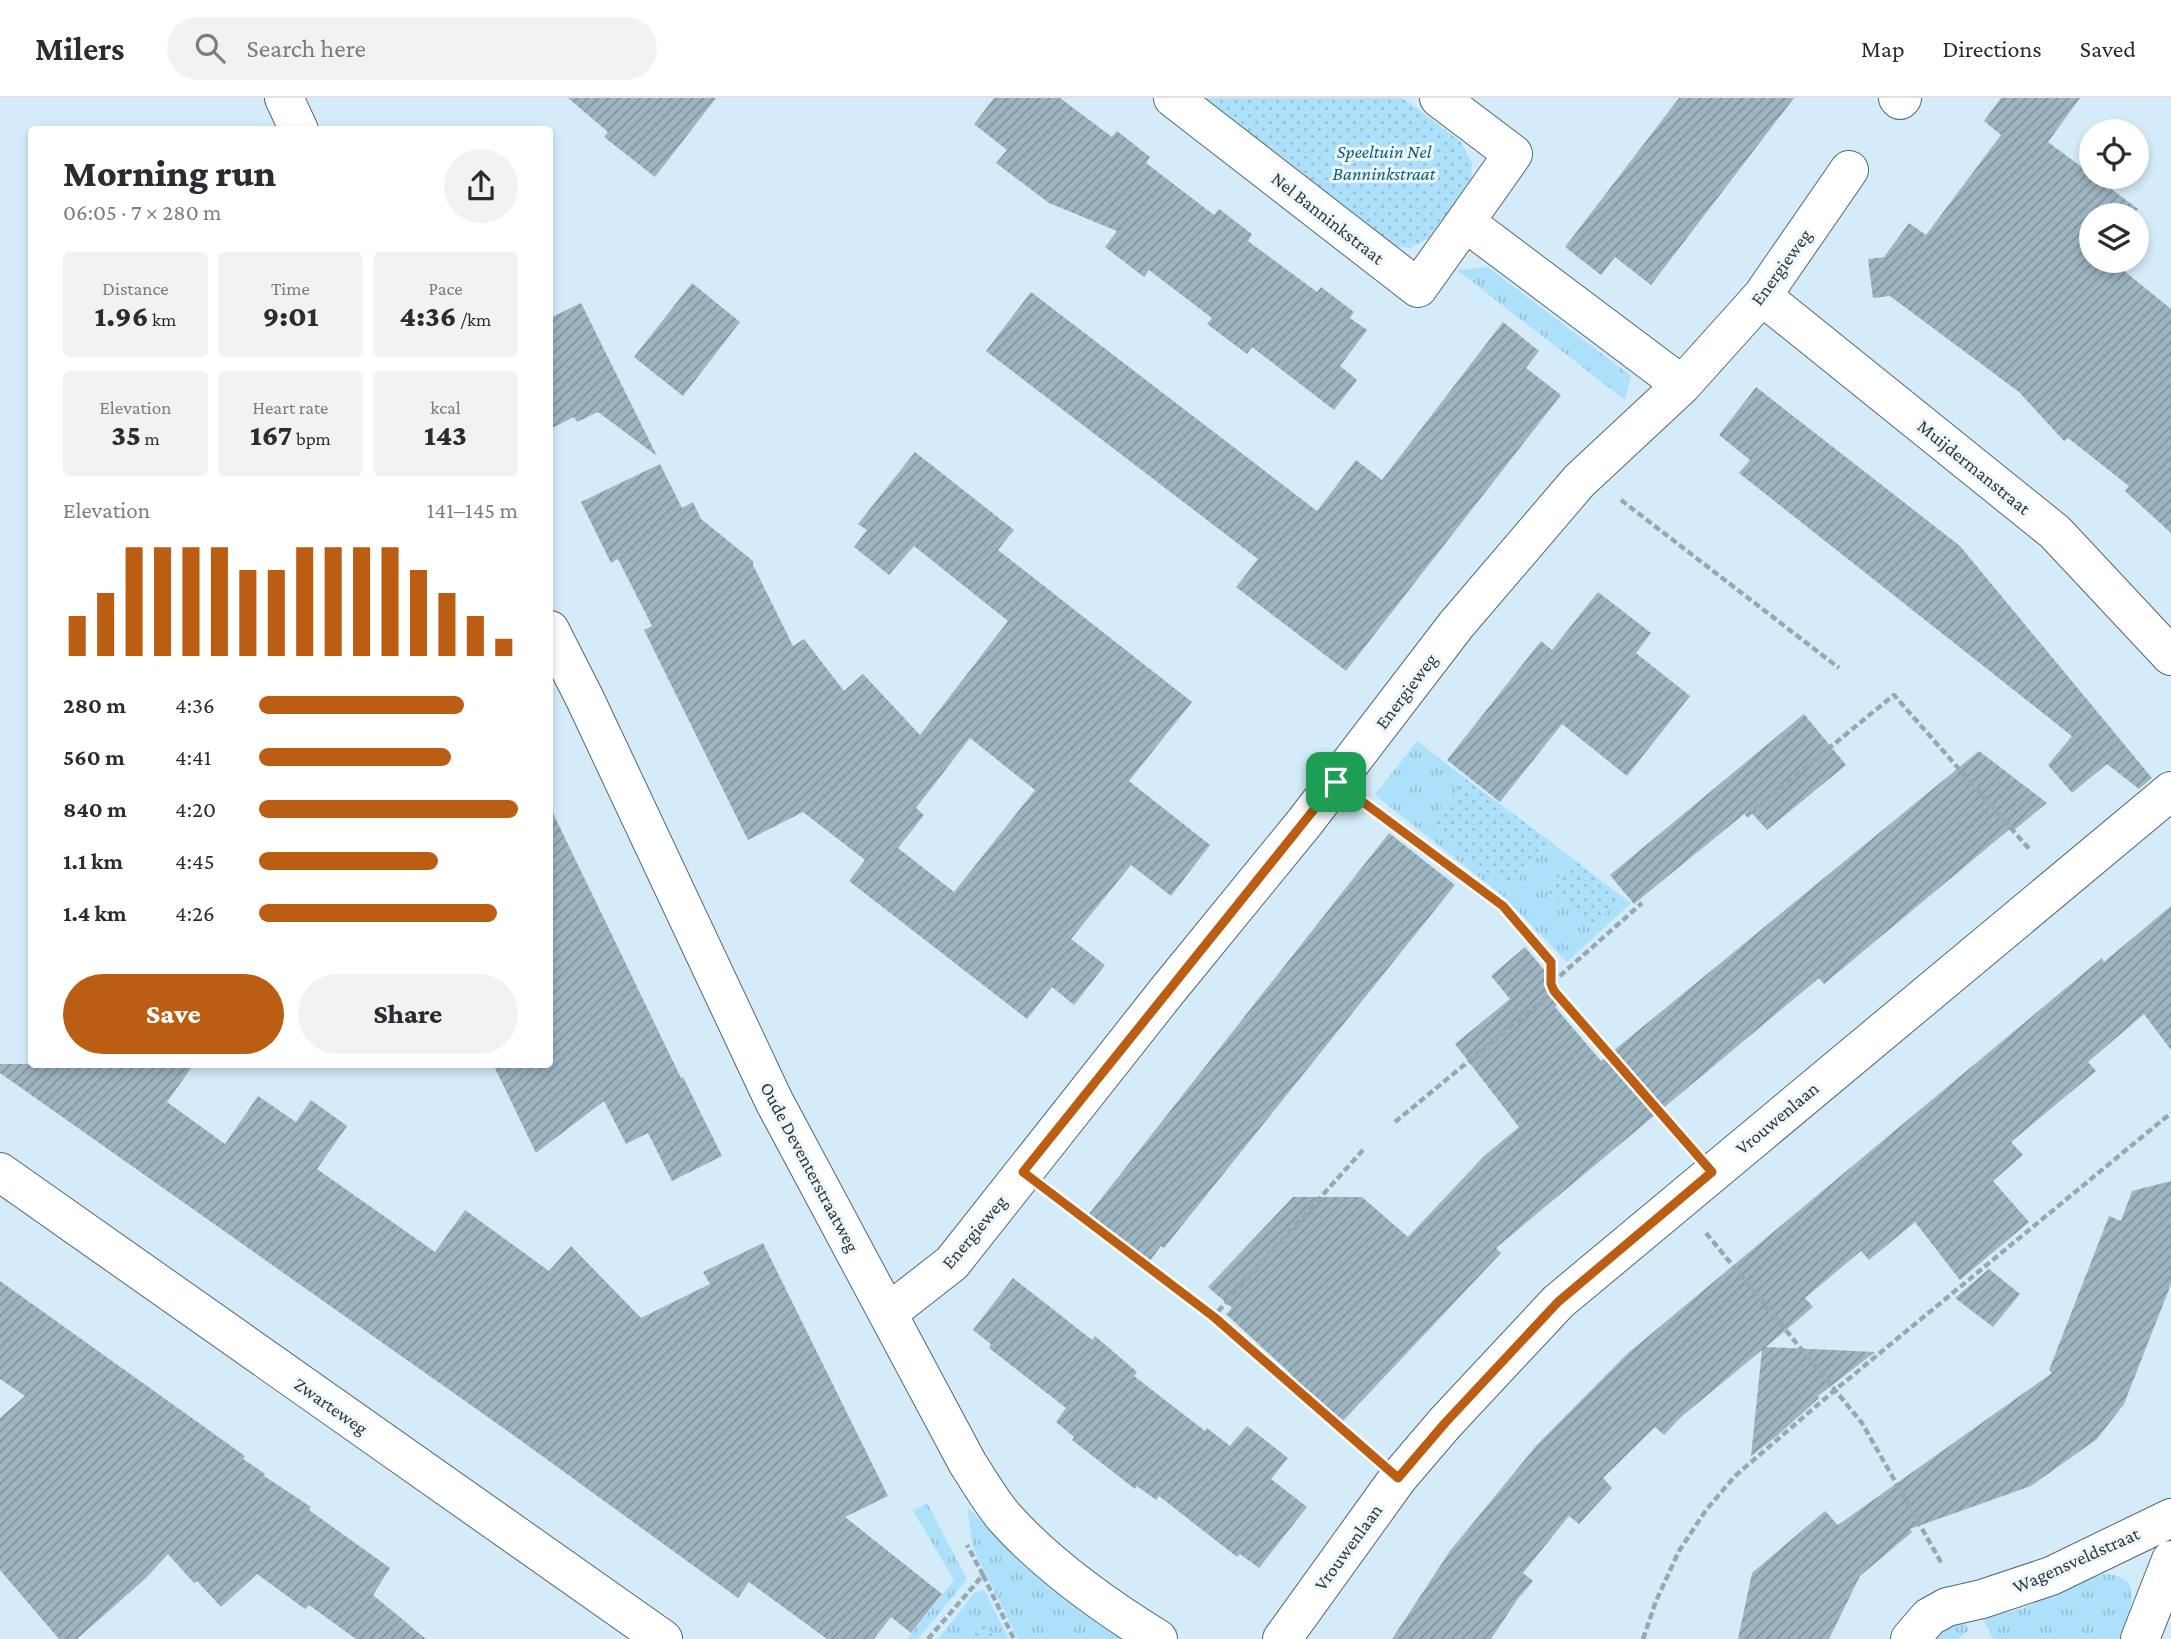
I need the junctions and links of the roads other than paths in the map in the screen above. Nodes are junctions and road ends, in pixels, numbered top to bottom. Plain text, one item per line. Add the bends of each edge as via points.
1 (284, 98) edge
2 (1174, 98) edge
3 (1439, 98) edge
4 (297, 126) edge
5 (1849, 170) dead end
6 (1465, 222) junction
7 (1762, 296) junction
8 (1682, 385) junction
9 (553, 636) edge
10 (2171, 656) edge
11 (2171, 791) edge
12 (0, 1172) edge
13 (888, 1313) junction
14 (2171, 1518) edge
15 (2171, 1560) edge
16 (663, 1639) edge
17 (1158, 1639) edge
18 (1282, 1639) edge
19 (1910, 1639) edge
20 (2140, 1639) edge

1 - 4 street
2 - 6 street, Nel Banninkstraat via 1418,288
3 - 6 street, Nel Banninkstraat via 1514,154
5 - 7 street, Energieweg
6 - 8 street
7 - 8 street, Energieweg
7 - 10 street, Muijdermanstraat via 2055,532
8 - 13 street, Energieweg via 1587,474 1456,625 952,1263
9 - 13 street, Oude Deventerstraatweg via 774,1101
11 - 18 street, Vrouwenlaan via 1558,1302 1398,1478
12 - 16 street, Zwarteweg
13 - 17 street, Oude Deventerstraatweg via 968,1464 1004,1517 1059,1569
14 - 19 street, Wagensveldstraat via 2051,1576 1947,1607 1928,1617
15 - 20 street

